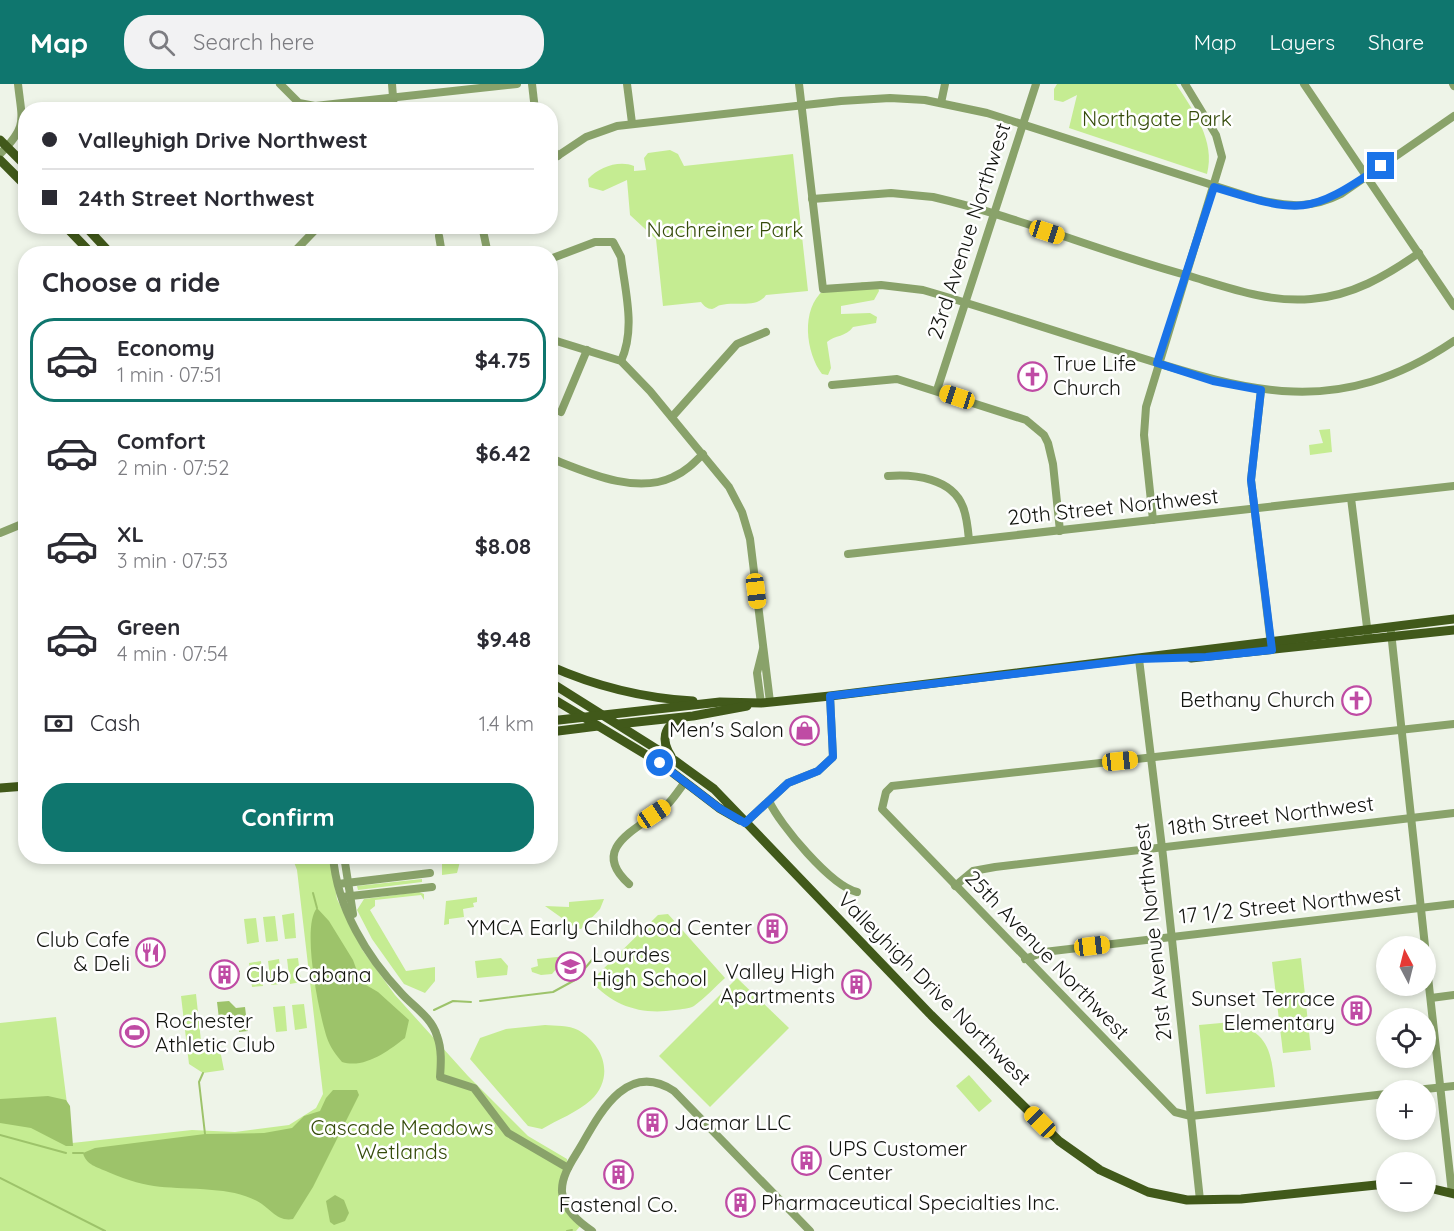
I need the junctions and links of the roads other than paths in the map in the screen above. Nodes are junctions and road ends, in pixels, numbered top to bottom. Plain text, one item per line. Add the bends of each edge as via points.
1 (18, 84) edge
2 (280, 84) edge
3 (392, 84) edge
4 (517, 84) edge
5 (532, 84) edge
6 (627, 84) edge
7 (800, 84) edge
8 (945, 84) edge
9 (1036, 84) edge
10 (1185, 84) edge
11 (1304, 84) edge
12 (393, 97) junction
13 (19, 102) edge
14 (301, 102) edge
15 (362, 102) edge
16 (393, 102) edge
17 (534, 102) edge
18 (941, 103) junction
19 (802, 105) junction
20 (1454, 116) edge
21 (632, 123) junction
22 (1023, 124) junction
23 (18, 134) edge
24 (2, 147) edge
25 (558, 156) edge
26 (0, 160) edge
27 (18, 160) edge
28 (1365, 177) junction
29 (18, 178) edge
30 (1214, 187) junction
31 (812, 199) junction
32 (994, 215) junction
33 (73, 234) edge
34 (92, 234) edge
35 (312, 234) edge
36 (439, 236) dead end
37 (84, 246) edge
38 (104, 246) edge
39 (300, 246) edge
40 (441, 246) edge
41 (1419, 253) junction
42 (558, 256) edge
43 (1186, 275) junction
44 (965, 302) junction
45 (1454, 306) edge
46 (766, 332) dead end
47 (558, 341) edge
48 (1454, 341) edge
49 (587, 350) junction
50 (621, 361) junction
51 (1157, 363) junction
52 (832, 385) dead end
53 (937, 390) junction
54 (1261, 390) junction
55 (561, 412) dead end
56 (672, 417) junction
57 (703, 454) junction
58 (558, 461) edge
59 (888, 476) dead end
60 (1454, 486) edge
61 (1351, 498) junction
62 (1255, 509) junction
63 (1153, 520) junction
64 (18, 526) edge
65 (1060, 531) junction
66 (0, 533) edge
67 (969, 540) junction
68 (848, 554) dead end
69 (1454, 619) edge
70 (1390, 626) junction
71 (1367, 629) junction
72 (1454, 630) edge
73 (1391, 637) junction
74 (1368, 640) junction
75 (1271, 646) junction
76 (1139, 659) junction
77 (558, 669) edge
78 (558, 687) edge
79 (830, 696) junction
80 (558, 702) edge
81 (720, 702) junction
82 (765, 702) junction
83 (602, 716) junction
84 (693, 716) junction
85 (582, 717) junction
86 (558, 720) edge
87 (618, 724) junction
88 (1454, 724) edge
89 (598, 726) junction
90 (1402, 730) junction
91 (558, 731) edge
92 (1151, 758) junction
93 (674, 760) junction
94 (685, 782) junction
95 (18, 787) edge
96 (0, 788) edge
97 (769, 801) junction
98 (1454, 813) edge
99 (1411, 818) junction
100 (745, 823) junction
101 (1162, 847) junction
102 (334, 864) edge
103 (345, 864) edge
104 (430, 873) dead end
105 (348, 882) junction
106 (338, 884) junction
107 (629, 884) dead end
108 (955, 886) junction
109 (432, 887) dead end
110 (856, 892) dead end
111 (346, 897) junction
112 (1454, 904) edge
113 (1420, 909) junction
114 (1423, 936) edge
115 (1172, 937) junction
116 (1025, 959) junction
117 (1454, 995) edge
118 (1431, 998) joint
119 (1454, 1086) edge
120 (1436, 1088) edge
121 (1440, 1088) junction
122 (1376, 1095) edge
123 (1191, 1116) junction
124 (568, 1168) junction
125 (1452, 1173) edge
126 (1376, 1185) edge
127 (1436, 1190) edge
128 (1453, 1194) edge
129 (1200, 1200) junction
130 (592, 1231) edge
131 (810, 1231) edge

1 - 13 street
2 - 14 street
3 - 12 street
4 - 12 street
5 - 17 street
6 - 21 street
7 - 19 street
8 - 18 street
9 - 22 street, 23rd Avenue Northwest
10 - 30 street via 1220,144 1221,164
11 - 28 street
12 - 15 street
12 - 16 street
18 - 19 street via 871,99
18 - 22 street
19 - 21 street
19 - 31 street
20 - 28 street
21 - 25 street via 595,132
22 - 30 street
22 - 32 street, 23rd Avenue Northwest
23 - 24 street
24 - 27 main road
26 - 29 main road
28 - 30 street via 1330,199 1303,206 1280,205
28 - 41 street
30 - 43 street
31 - 32 street via 904,194 945,200
31 - 44 street via 823,289 905,286
32 - 43 street
32 - 44 street, 23rd Avenue Northwest
33 - 37 main road
34 - 38 main road
35 - 39 street
36 - 40 street
41 - 43 street via 1366,286 1312,299 1268,298
41 - 45 street
42 - 50 street via 602,241 613,242 617,247 630,332
43 - 51 street
44 - 51 street
44 - 53 street, 23rd Avenue Northwest
46 - 56 street via 742,340 730,350
47 - 49 street
48 - 54 street via 1408,368 1368,383 1322,392
49 - 50 street
49 - 55 street
50 - 56 street
51 - 54 street via 1213,381
51 - 63 street via 1144,425
52 - 53 street via 888,378
53 - 65 street via 1026,420 1044,435 1053,464
54 - 62 street via 1252,463
56 - 57 street
57 - 58 street via 670,479 637,484
57 - 82 street via 729,487 747,525 764,648 757,673
59 - 67 street via 920,476 950,490 963,505
60 - 61 street, 20th Street Northwest
61 - 62 street, 20th Street Northwest
61 - 71 street
62 - 63 street, 20th Street Northwest
62 - 75 street
63 - 65 street, 20th Street Northwest
64 - 66 street
65 - 67 street, 20th Street Northwest
67 - 68 street, 20th Street Northwest
69 - 70 main road
70 - 71 main road
70 - 73 street
71 - 74 street
71 - 75 main road
72 - 73 main road
73 - 74 main road
73 - 90 street
74 - 75 main road
75 - 76 main road
76 - 79 main road
76 - 92 street, 21st Avenue Northwest
77 - 81 main road via 611,690 660,699
78 - 83 main road, Valleyhigh Drive Northwest
79 - 82 main road
79 - 97 street via 833,757 818,771 788,783
80 - 85 main road, Valleyhigh Drive Northwest
81 - 82 main road
81 - 83 main road
82 - 84 main road
83 - 85 main road
83 - 87 main road, Valleyhigh Drive Northwest
84 - 87 main road
84 - 93 main road via 674,722 666,732 666,746
85 - 86 main road
85 - 89 main road, Valleyhigh Drive Northwest
87 - 89 main road
87 - 93 main road, Valleyhigh Drive Northwest
88 - 90 street
89 - 91 main road
89 - 94 main road, Valleyhigh Drive Northwest
90 - 92 street
90 - 99 street
92 - 101 street, 21st Avenue Northwest
92 - 108 street, 25th Avenue Northwest via 892,786 886,792 882,809
93 - 100 main road, Valleyhigh Drive Northwest via 714,789
94 - 100 main road, Valleyhigh Drive Northwest
94 - 107 street via 666,806 641,822 617,845 614,865
95 - 96 main road
97 - 100 street
97 - 110 street via 786,829 840,885
98 - 99 street, 18th Street Northwest
99 - 101 street, 18th Street Northwest
99 - 113 street
100 - 129 main road, Valleyhigh Drive Northwest via 931,1015 1072,1152 1142,1190
101 - 108 street, 18th Street Northwest via 982,869 966,875
101 - 115 street, 21st Avenue Northwest
102 - 106 street
103 - 105 street
104 - 105 street
105 - 106 street
105 - 111 street
106 - 111 street
108 - 116 street, 25th Avenue Northwest
109 - 111 street
111 - 124 street via 370,956 429,1020 437,1035 440,1077 474,1088 508,1133
112 - 113 street, 17 1/2 Street Northwest
113 - 114 street
113 - 115 street, 17 1/2 Street Northwest
115 - 116 street, 17 1/2 Street Northwest via 1044,952
115 - 123 street, 21st Avenue Northwest
116 - 123 street, 25th Avenue Northwest via 1168,1106 1182,1116
117 - 118 street
118 - 121 street
119 - 121 street
120 - 121 street
121 - 125 street
122 - 123 street
123 - 129 street, 21st Avenue Northwest
124 - 130 street via 562,1183 563,1197 574,1217
124 - 131 street via 609,1101 621,1090 638,1084 661,1085 674,1092
125 - 128 street
126 - 129 main road, Valleyhigh Drive Northwest
127 - 128 main road

